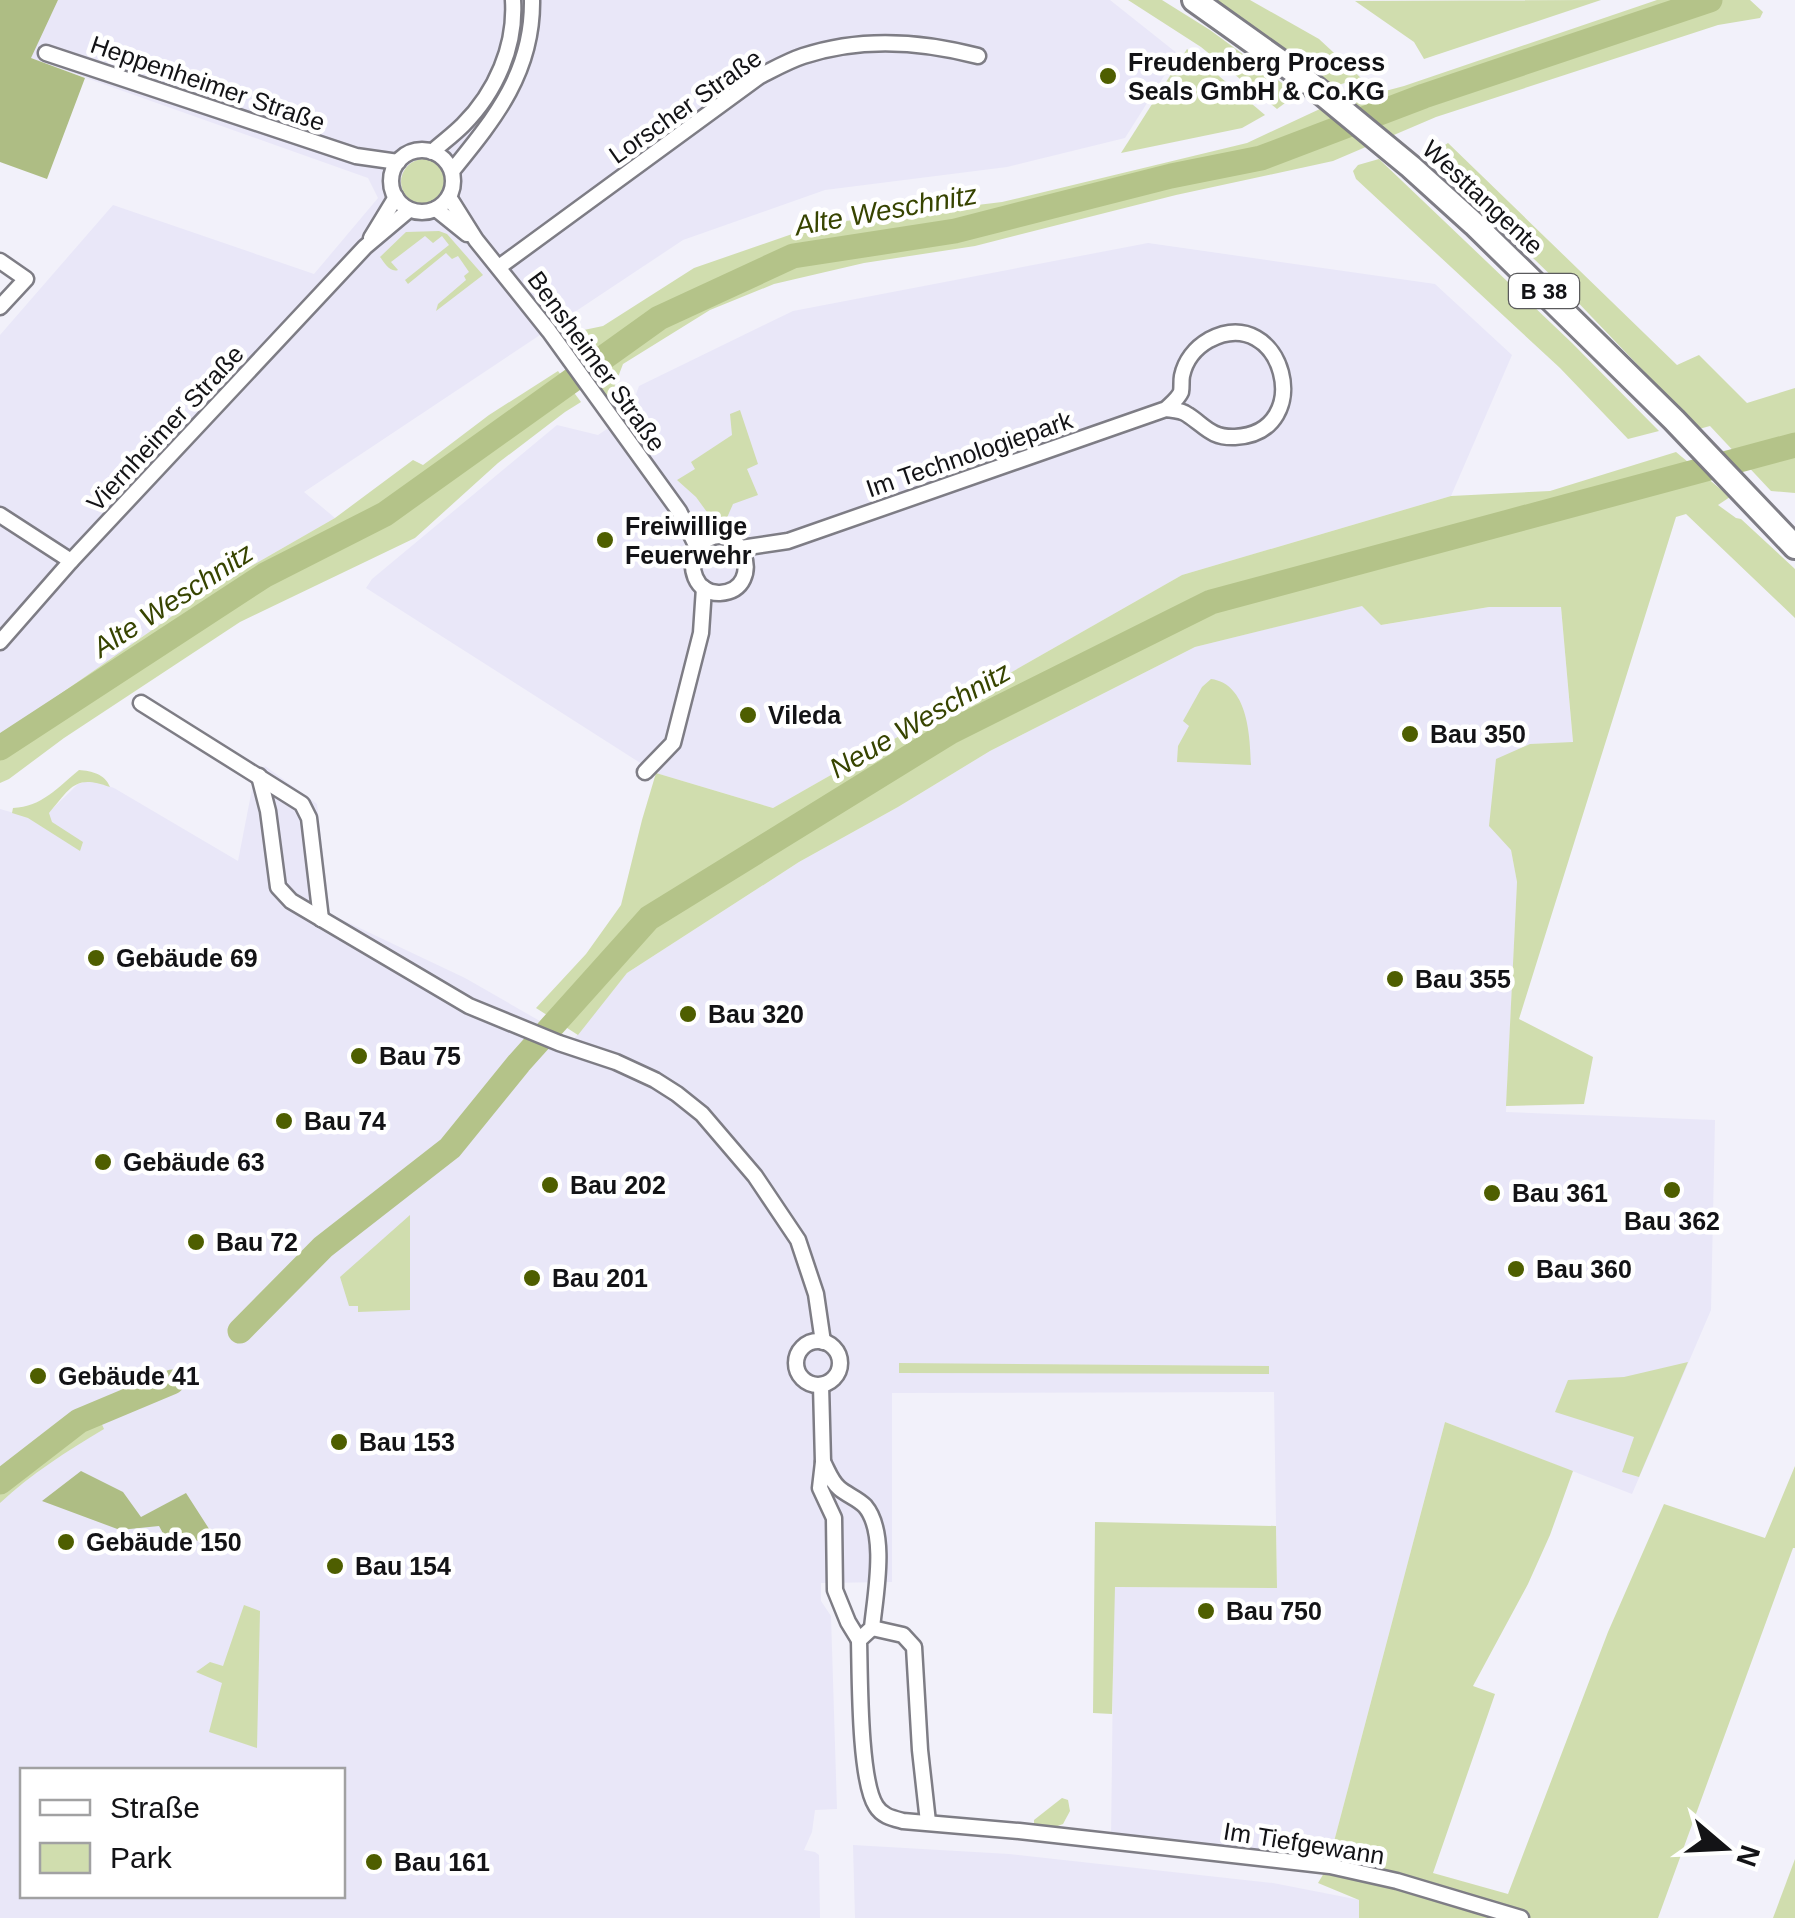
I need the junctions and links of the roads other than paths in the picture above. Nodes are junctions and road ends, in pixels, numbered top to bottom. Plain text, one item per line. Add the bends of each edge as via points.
1 (513, 0) edge
2 (532, 0) edge
3 (1194, 0) edge
4 (46, 52) dead end
5 (978, 56) dead end
6 (432, 152) junction
7 (356, 156) junction
8 (398, 162) junction
9 (452, 171) junction
10 (391, 178) junction
11 (449, 196) junction
12 (396, 197) junction
13 (436, 209) junction
14 (409, 210) junction
15 (476, 240) junction
16 (365, 247) junction
17 (0, 261) edge
18 (500, 267) junction
19 (0, 306) edge
20 (1166, 409) junction
21 (679, 511) junction
22 (0, 515) edge
23 (711, 538) junction
24 (788, 540) junction
25 (1795, 547) edge
26 (697, 548) junction
27 (741, 548) junction
28 (71, 561) junction
29 (747, 563) junction
30 (704, 588) junction
31 (720, 592) junction
32 (701, 633) junction
33 (0, 642) edge
34 (141, 704) dead end
35 (644, 772) dead end
36 (259, 776) junction
37 (320, 918) junction
38 (822, 1342) junction
39 (821, 1386) junction
40 (823, 1462) junction
41 (872, 1628) junction
42 (858, 1640) junction
43 (928, 1822) junction
44 (1521, 1918) edge

1 - 6 street via 501,70 486,98
2 - 9 street via 531,30 514,86
3 - 25 main road, Westtangente / B 38 via 1302,77 1410,167 1515,263
4 - 7 street, Heppenheimer Straße
5 - 18 street, Lorscher Straße via 883,42 801,57 760,76
6 - 8 street via 414,152
6 - 9 street
7 - 8 street, Heppenheimer Straße
7 - 10 street, Heppenheimer Straße
8 - 10 street
9 - 11 street
10 - 12 street
11 - 13 street
11 - 15 street, Bensheimer Straße
12 - 14 street
12 - 16 street, Viernheimer Straße
13 - 14 street
13 - 15 street, Bensheimer Straße
14 - 16 street, Viernheimer Straße
15 - 18 street, Bensheimer Straße
16 - 28 street, Viernheimer Straße
17 - 19 street via 26,280
18 - 21 street, Bensheimer Straße
20 - 20 street via 1185,412 1218,435 1247,435 1276,415 1283,374 1258,341 1217,336 1192,354 1180,394
20 - 24 street, Im Technologiepark
21 - 23 street, Bensheimer Straße
21 - 26 street, Bensheimer Straße
22 - 28 street
23 - 26 street
23 - 27 street, Bensheimer Straße via 733,540
24 - 27 street, Im Technologiepark
24 - 29 street, Im Technologiepark
26 - 30 street, Bensheimer Straße via 691,565
27 - 29 street
28 - 33 street, Viernheimer Straße
29 - 31 street via 736,586
30 - 31 street
30 - 32 street
31 - 32 street
32 - 35 street via 673,743
34 - 36 street
36 - 37 street via 278,887
36 - 37 street via 308,813
37 - 38 street via 470,1006 616,1062 677,1094 756,1176 798,1240 816,1294
38 - 39 street via 838,1354 839,1369
38 - 39 street via 804,1346 795,1362 804,1381
39 - 40 street
40 - 41 street via 841,1490 868,1510 876,1531
40 - 42 street via 820,1488 834,1518 835,1590
41 - 42 street
41 - 43 street via 903,1635 914,1647
42 - 43 street, Im Tiefgewann via 865,1768 876,1807 886,1817
43 - 44 street, Im Tiefgewann via 1330,1866

